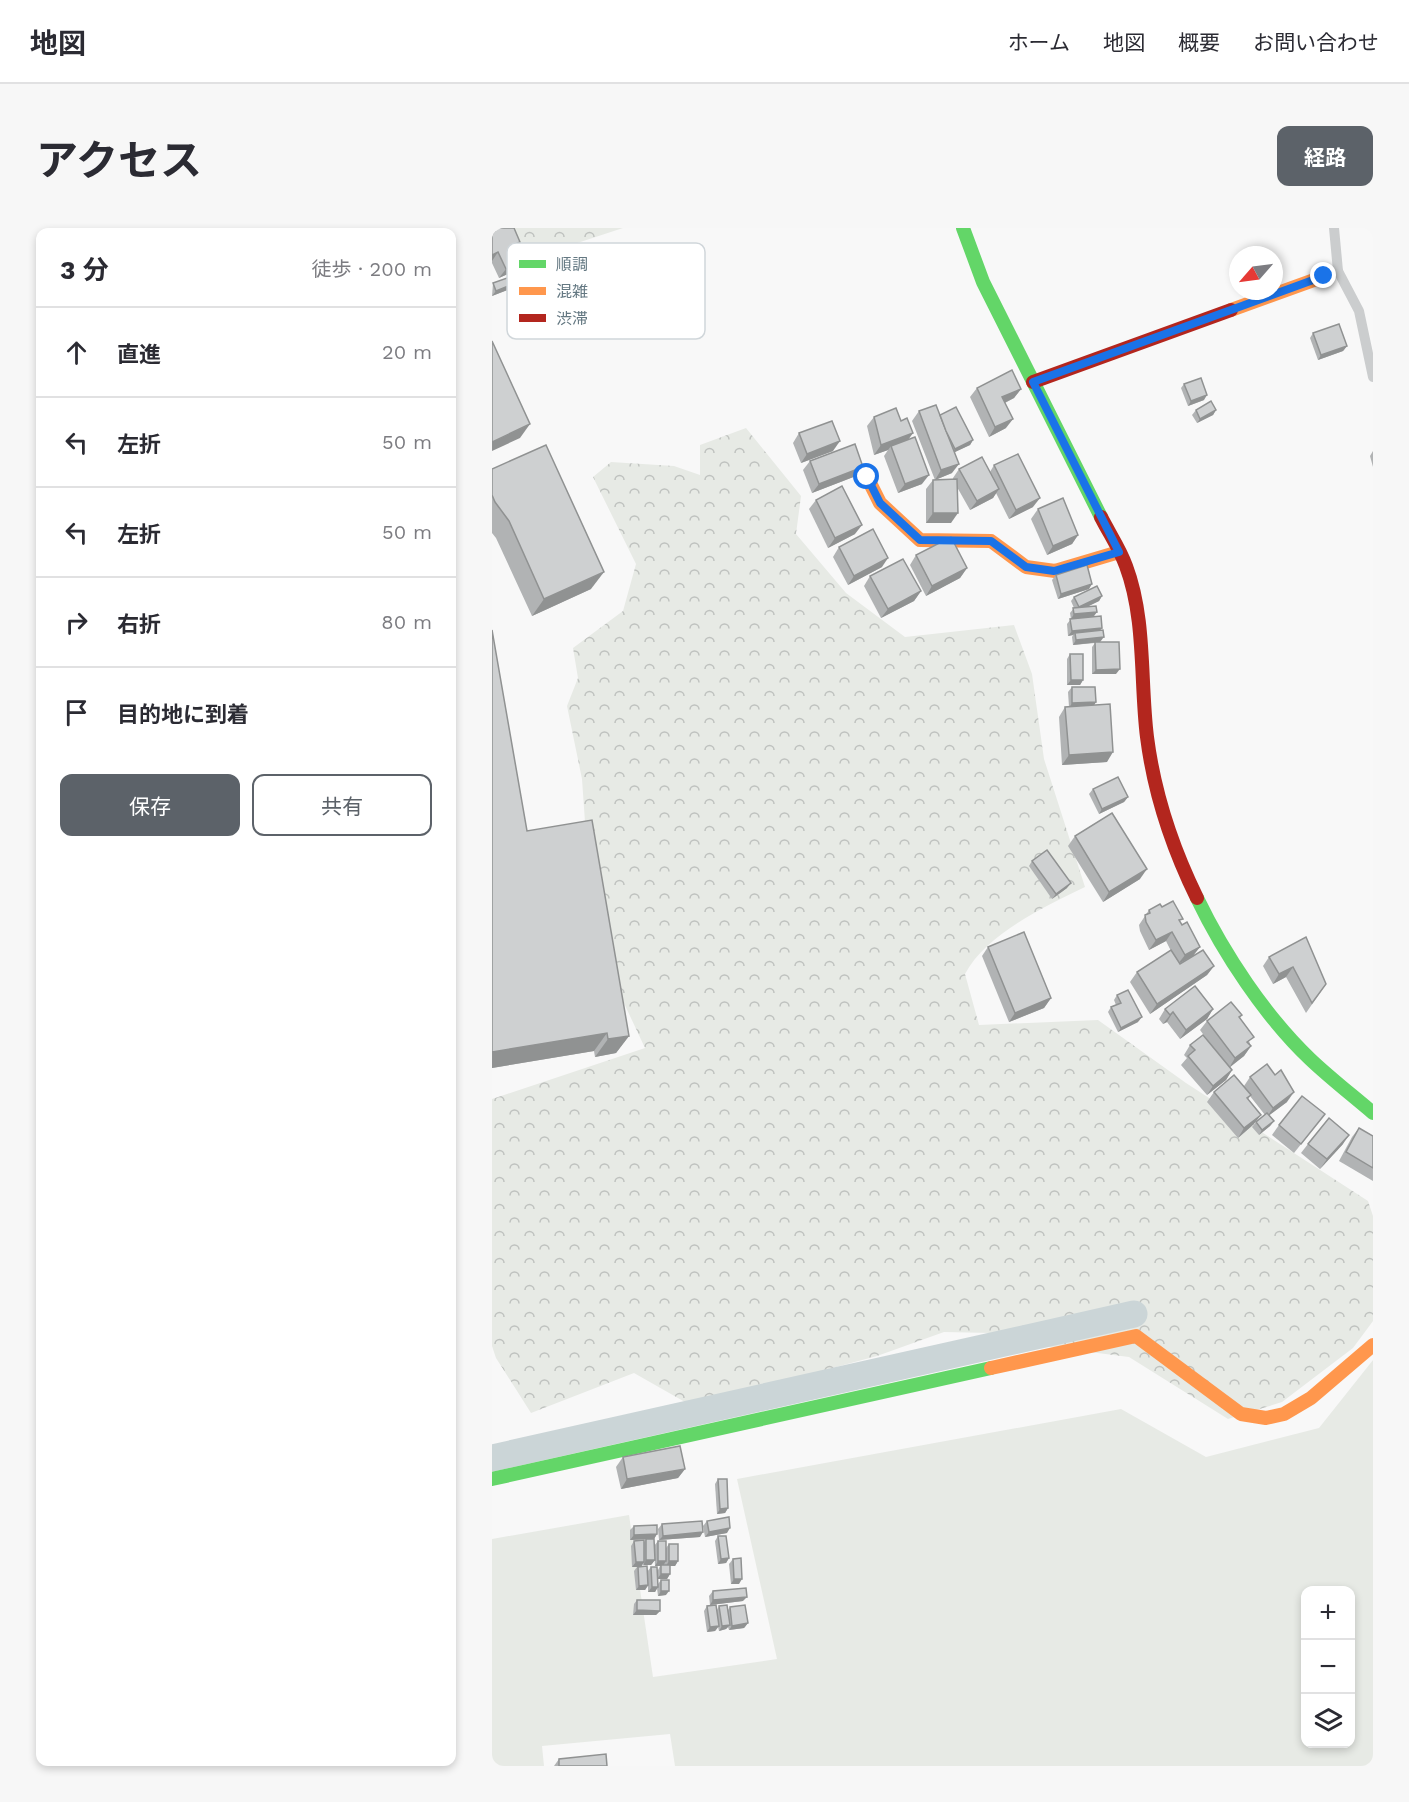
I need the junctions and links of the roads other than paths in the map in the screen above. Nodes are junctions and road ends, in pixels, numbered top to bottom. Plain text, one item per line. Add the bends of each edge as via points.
1 (963, 228) edge
2 (1334, 228) edge
3 (1338, 271) junction
4 (1324, 276) joint
5 (1373, 377) edge
6 (1033, 382) junction
7 (867, 477) dead end
8 (1119, 552) junction
9 (1373, 1113) edge
10 (1373, 1345) edge
11 (492, 1479) edge

1 - 6 street via 983,282
2 - 3 lane
3 - 4 lane
3 - 5 lane via 1359,310
4 - 6 street
6 - 8 street
7 - 8 street via 880,503 920,540 991,541 1026,567 1054,571
8 - 9 street via 1137,615 1148,739 1161,802 1182,868 1214,934 1259,999 1309,1058
10 - 11 street via 1321,1391 1277,1417 1241,1414 1136,1336

